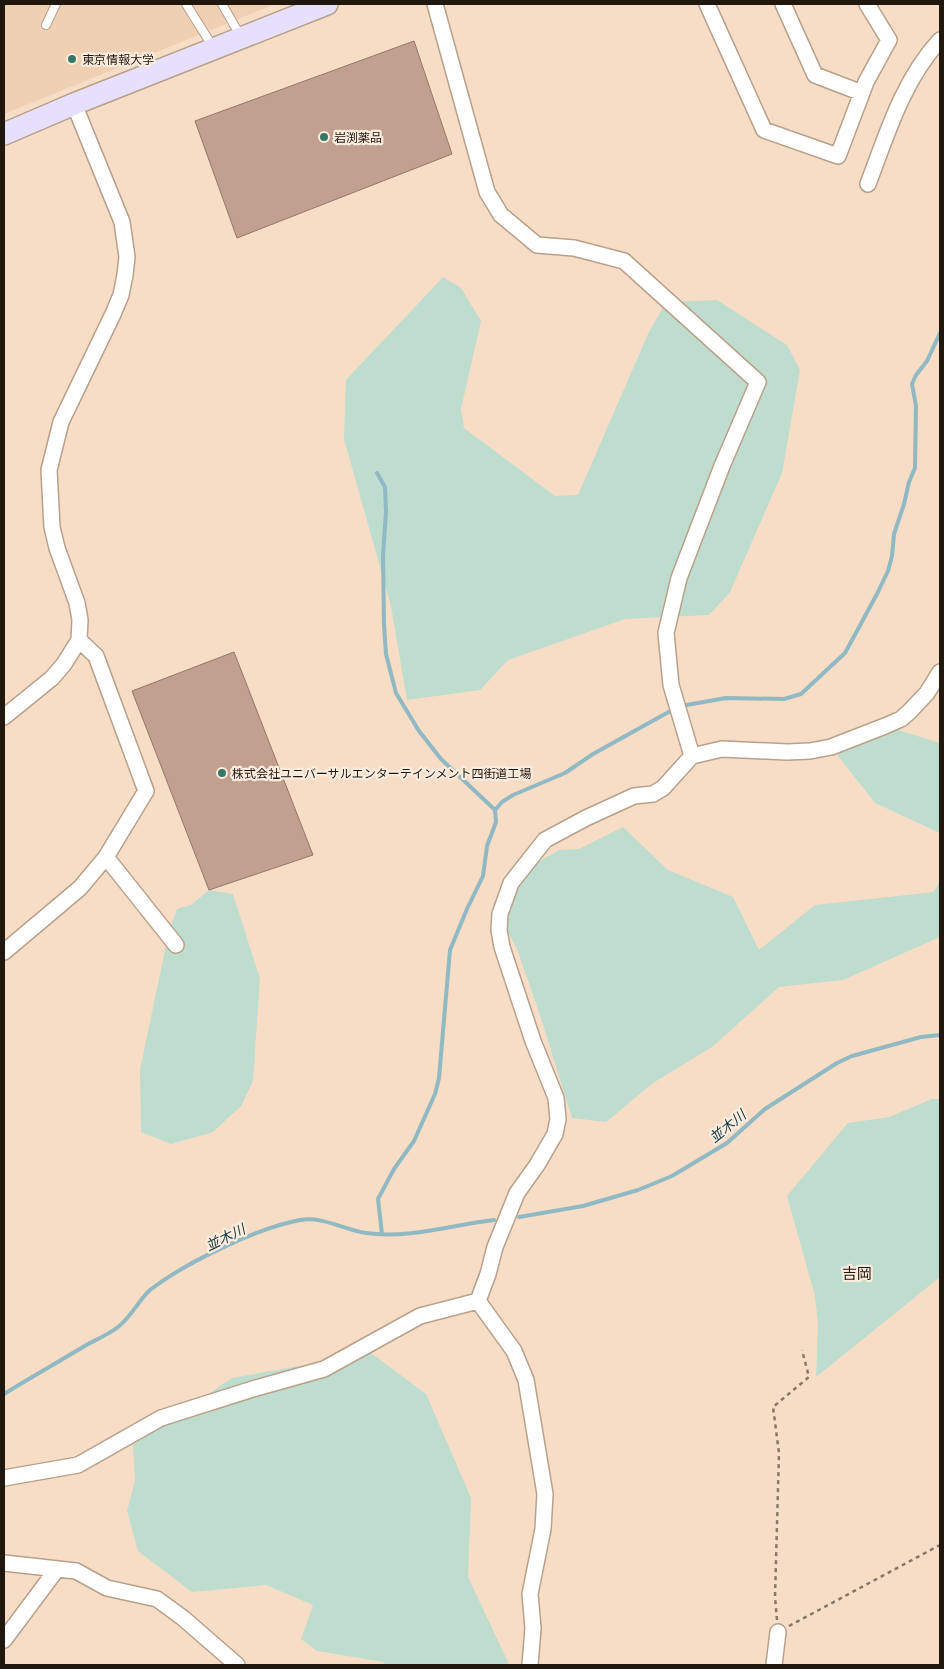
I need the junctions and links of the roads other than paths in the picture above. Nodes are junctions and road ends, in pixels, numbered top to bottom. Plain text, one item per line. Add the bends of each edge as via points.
1 (56, 4) edge
2 (186, 4) edge
3 (222, 4) edge
4 (327, 4) edge
5 (435, 4) edge
6 (783, 4) edge
7 (867, 4) edge
8 (712, 5) edge
9 (46, 25) dead end
10 (242, 38) junction
11 (940, 40) edge
12 (214, 49) junction
13 (862, 93) junction
14 (74, 104) junction
15 (4, 134) edge
16 (868, 184) dead end
17 (80, 640) junction
18 (940, 672) edge
19 (4, 717) edge
20 (692, 756) junction
21 (106, 857) junction
22 (176, 945) dead end
23 (4, 952) edge
24 (478, 1301) junction
25 (4, 1478) edge
26 (4, 1563) edge
27 (57, 1569) junction
28 (778, 1632) road end
29 (4, 1640) edge
30 (237, 1665) edge
31 (530, 1665) edge
32 (774, 1665) edge

1 - 9 lane
2 - 12 lane
3 - 10 lane
4 - 10 street
5 - 20 street via 486,192 501,215 537,245 574,248 624,261 758,382 679,578 666,633 671,685
6 - 13 street via 814,75
7 - 13 street via 889,40
8 - 13 street via 764,130 838,156
10 - 12 street
11 - 16 street via 911,80
12 - 14 street
14 - 15 street
14 - 17 street via 122,222 127,257 121,295 60,422 49,470 52,527 77,603
17 - 19 street via 52,678
17 - 21 street via 96,656 146,791
18 - 20 street via 928,693 902,719 831,747 787,752 722,749
20 - 24 street via 663,788 653,794 634,796 545,840 511,883 500,914 502,947 556,1098 558,1119 555,1134 517,1193
21 - 22 street
21 - 23 street via 80,888
24 - 25 street via 420,1316 324,1369 161,1418 78,1465
24 - 31 street via 514,1351 526,1380 545,1494 543,1529 530,1594 533,1628
26 - 27 street
27 - 29 street
27 - 30 street via 76,1571 107,1588 157,1600
28 - 32 street

